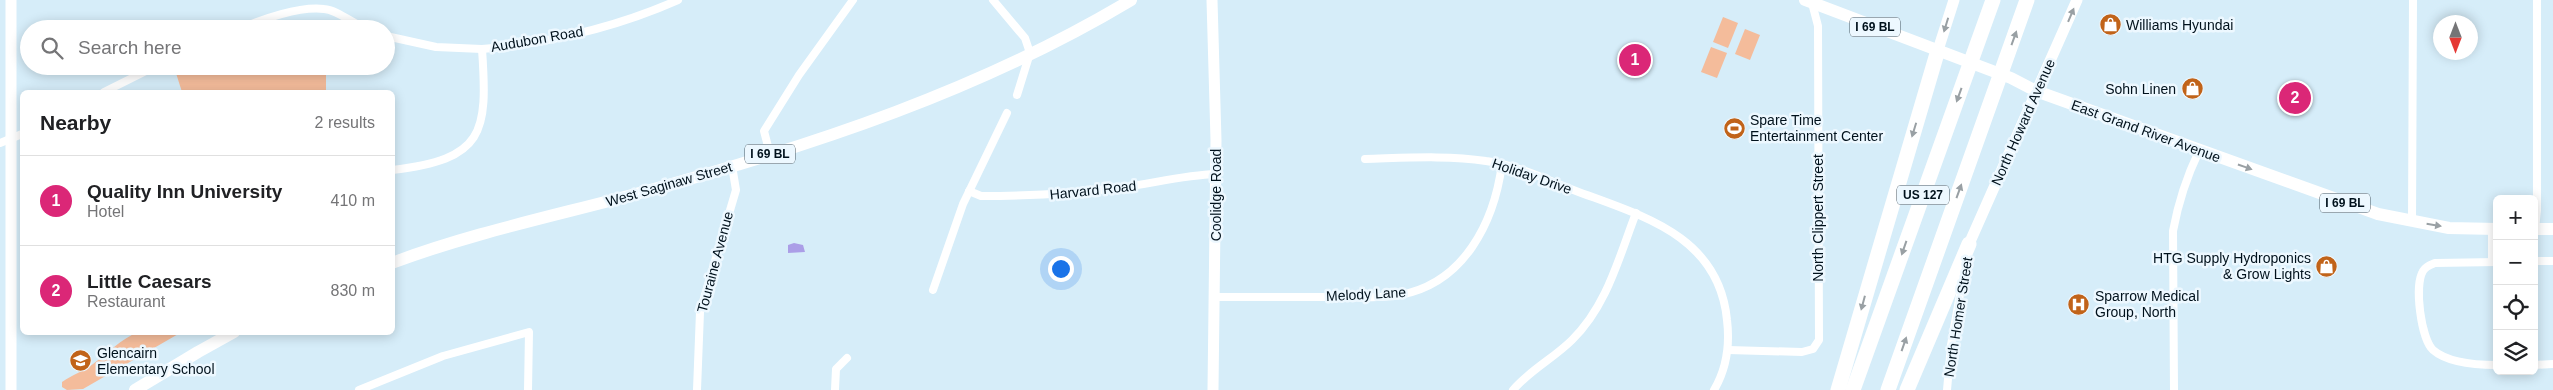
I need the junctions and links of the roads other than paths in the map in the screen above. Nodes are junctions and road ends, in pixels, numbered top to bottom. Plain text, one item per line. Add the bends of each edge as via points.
1 (11, 0) edge
2 (324, 0) edge
3 (678, 0) edge
4 (853, 0) edge
5 (993, 0) edge
6 (1131, 0) edge
7 (1212, 0) edge
8 (1954, 0) edge
9 (1993, 0) edge
10 (2027, 0) edge
11 (2077, 0) edge
12 (2413, 0) edge
13 (2537, 0) edge
14 (1810, 1) edge
15 (325, 9) junction
16 (267, 20) edge
17 (348, 20) edge
18 (395, 38) edge
19 (482, 49) junction
20 (1938, 50) junction
21 (1030, 53) junction
22 (138, 75) edge
23 (108, 90) edge
24 (2036, 91) junction
25 (1017, 95) dead end
26 (1007, 113) dead end
27 (20, 135) edge
28 (11, 138) junction
29 (0, 144) edge
30 (2200, 151) junction
31 (770, 154) junction
32 (1365, 159) dead end
33 (1502, 164) junction
34 (732, 166) junction
35 (395, 170) edge
36 (1216, 174) junction
37 (969, 191) junction
38 (2537, 195) edge
39 (1636, 213) junction
40 (2412, 222) junction
41 (2493, 229) edge
42 (2538, 229) edge
43 (2553, 229) edge
44 (1969, 244) junction
45 (2553, 261) edge
46 (395, 262) edge
47 (2493, 262) edge
48 (2538, 262) edge
49 (933, 290) dead end
50 (1214, 297) junction
51 (229, 335) edge
52 (1728, 350) junction
53 (847, 358) dead end
54 (2553, 364) edge
55 (2493, 365) edge
56 (2538, 365) edge
57 (11, 390) edge
58 (135, 390) edge
59 (360, 390) edge
60 (528, 390) edge
61 (697, 390) edge
62 (835, 390) edge
63 (1213, 390) edge
64 (1513, 390) edge
65 (1714, 390) edge
66 (1838, 390) edge
67 (1853, 390) edge
68 (1888, 390) edge
69 (1907, 390) edge
70 (1947, 390) edge
71 (2174, 390) edge

1 - 28 street
2 - 15 street
3 - 19 street, Audubon Road via 602,27 545,40
4 - 31 street via 799,75 764,131
5 - 21 street via 1025,38
6 - 21 main road, West Saginaw Street / I 69 BL
7 - 36 street, Coolidge Road
8 -> 20 street
9 -> 67 highway, US 127
68 -> 10 highway, US 127
24 -> 11 street, North Howard Avenue
12 - 40 street
13 - 38 street
14 - 20 main road, East Grand River Avenue / I 69 BL
14 - 52 street, North Clippert Street via 1818,26 1819,340 1813,349 1802,352
15 - 16 street
15 - 17 street
18 - 19 street via 436,48
19 - 35 street, Audubon Road via 483,108 475,137 457,154
20 - 24 main road, East Grand River Avenue / I 69 BL
20 -> 66 highway
21 - 25 street
21 - 31 main road, West Saginaw Street / I 69 BL via 910,108
22 - 23 street
24 - 30 main road, East Grand River Avenue / I 69 BL
24 - 44 street, North Howard Avenue
26 - 37 street
27 - 28 street
28 - 29 street
28 - 57 street
30 -> 40 main road, East Grand River Avenue / I 69 BL via 2378,214
30 - 71 street via 2191,168 2174,231
31 - 34 main road, West Saginaw Street / I 69 BL
32 - 33 street, Holiday Drive via 1470,159
33 - 39 street, Holiday Drive
33 - 50 street, Melody Lane via 1486,222 1474,245 1457,267 1430,285 1398,295 1370,297
34 - 46 main road, West Saginaw Street / I 69 BL
34 - 61 street, Touraine Avenue via 736,190 700,312
36 - 37 street, Harvard Road via 1055,194 981,196
36 - 50 street, Coolidge Road
37 - 49 street
39 - 52 street, Holiday Drive via 1679,236 1709,267 1720,287 1726,311
39 - 64 street via 1607,290 1590,320 1561,350
40 -> 41 main road, East Grand River Avenue / I 69 BL via 2449,228
42 - 43 main road
44 - 69 highway
44 - 70 street, North Homer Street
45 - 48 street
47 - 55 street via 2428,265 2420,277 2419,304 2424,328 2434,350 2470,363
50 - 63 street, Coolidge Road
51 - 58 main road
52 - 65 street, Holiday Drive via 1722,375
53 - 62 street via 836,368
54 - 56 street
59 - 60 street via 443,356 529,332

